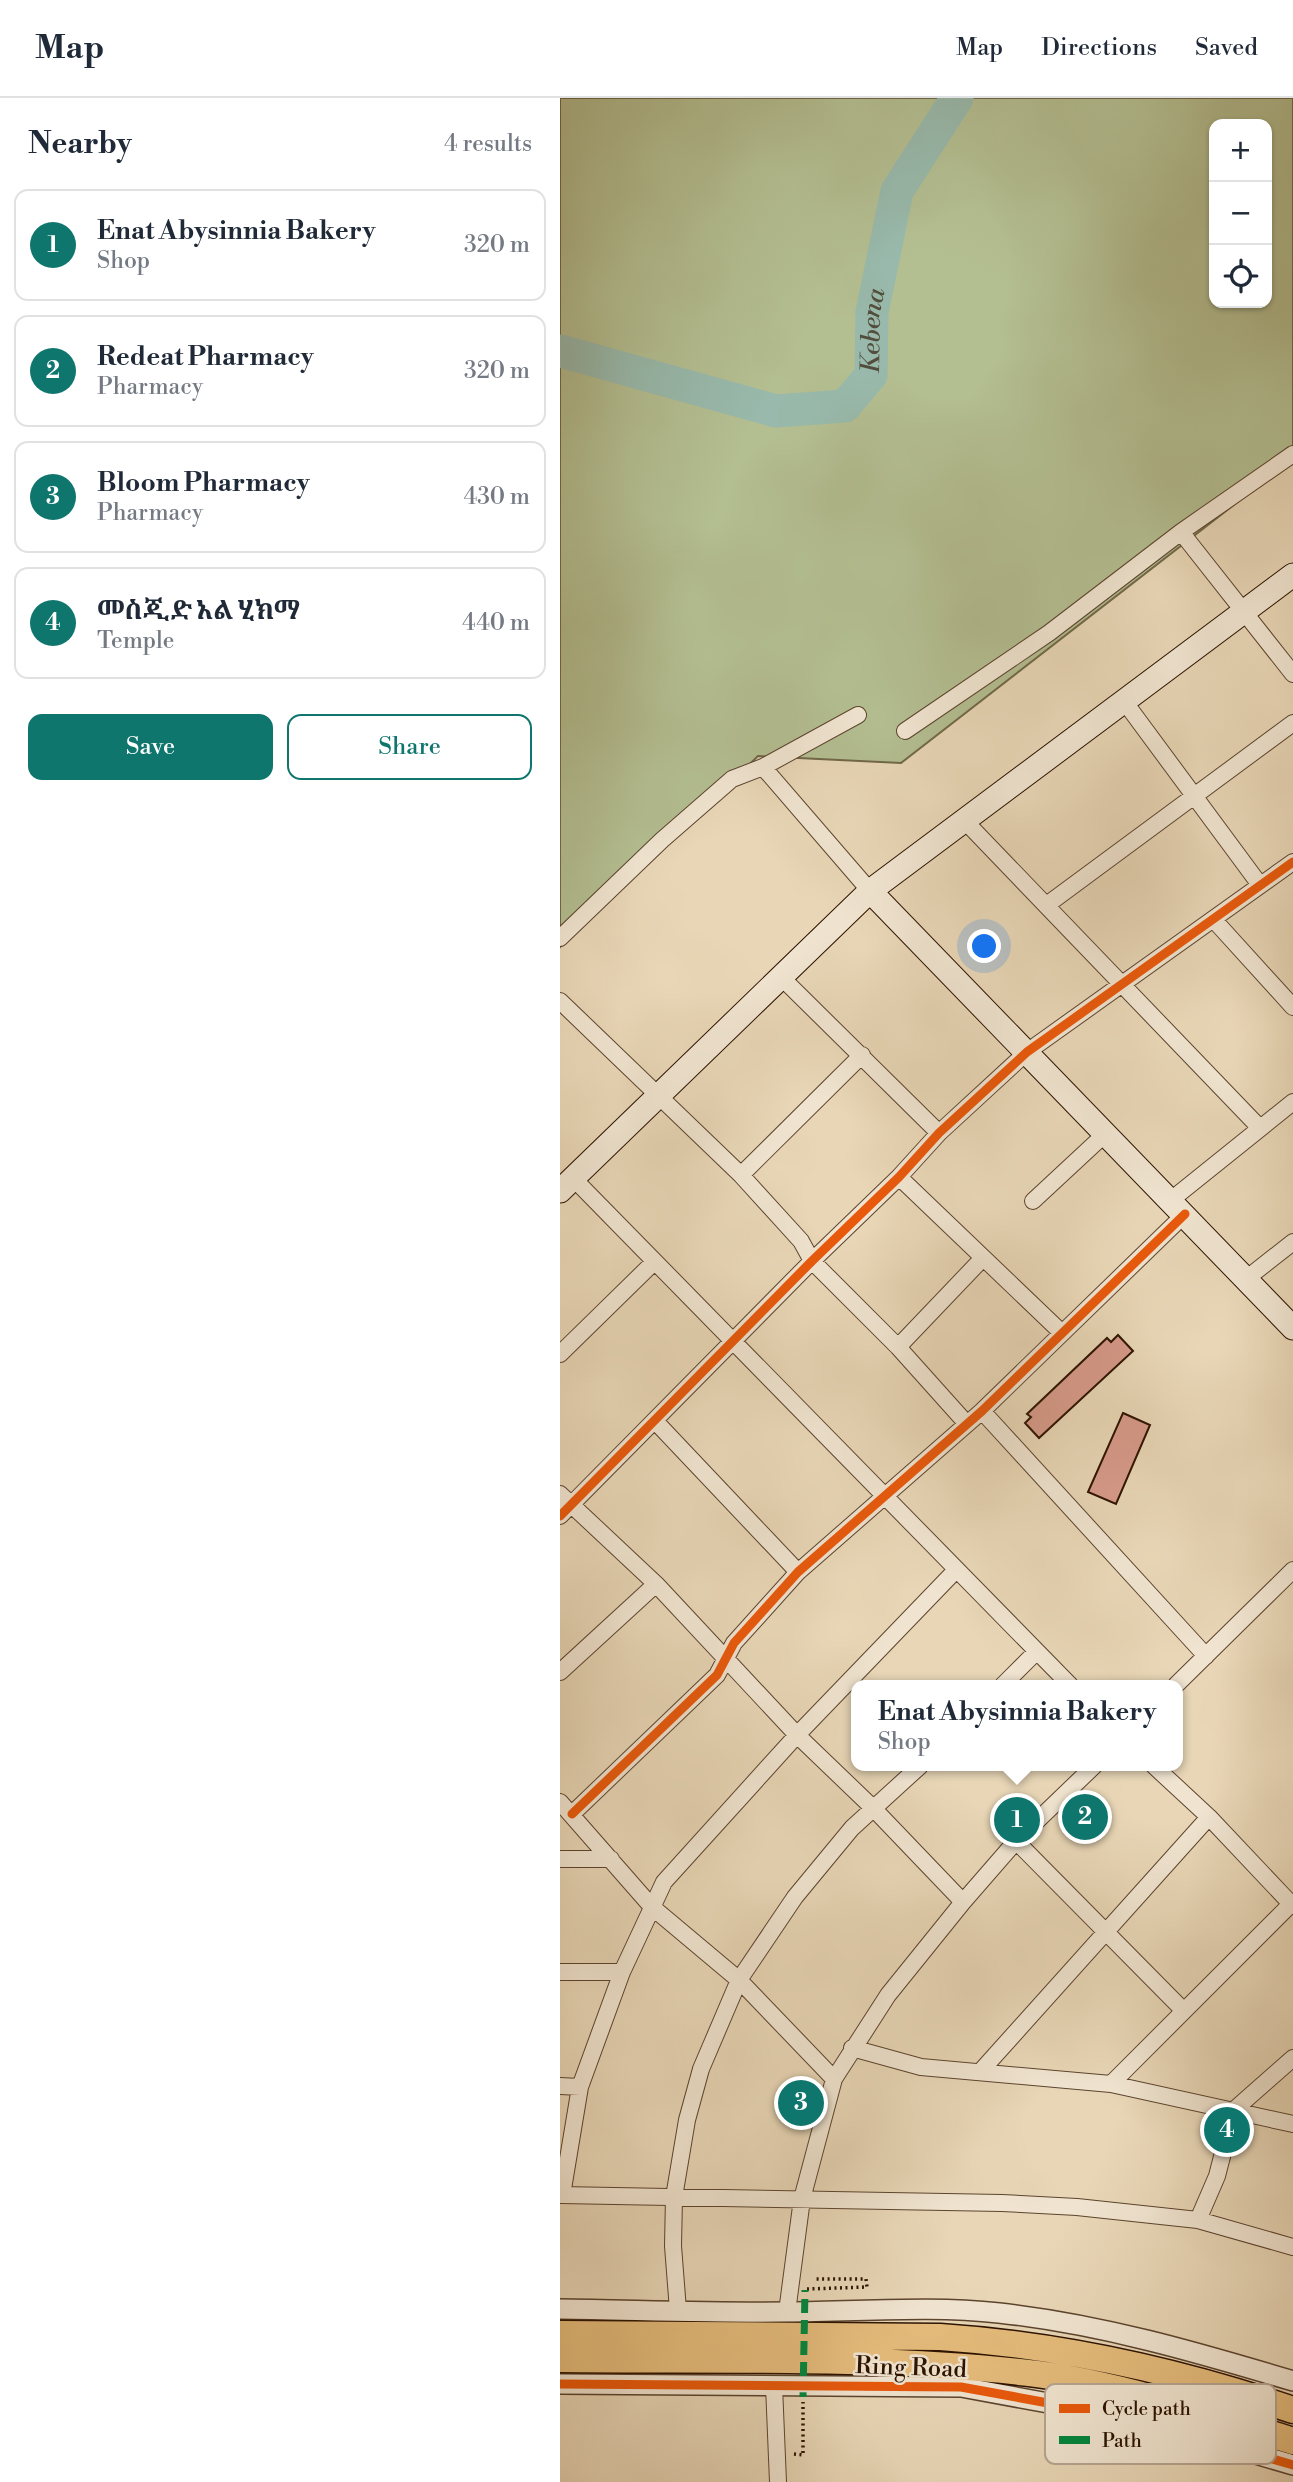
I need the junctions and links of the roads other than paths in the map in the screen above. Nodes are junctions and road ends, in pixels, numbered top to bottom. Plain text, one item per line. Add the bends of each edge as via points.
1 (1293, 454) edge
2 (1181, 532) junction
3 (1293, 575) edge
4 (1243, 612) junction
5 (1293, 674) edge
6 (1124, 701) junction
7 (858, 715) dead end
8 (1293, 723) edge
9 (905, 731) dead end
10 (763, 767) junction
11 (1194, 797) junction
12 (964, 819) junction
13 (1293, 862) edge
14 (1261, 885) junction
15 (870, 891) junction
16 (1048, 904) junction
17 (1214, 920) junction
18 (560, 938) edge
19 (780, 976) junction
20 (1124, 983) junction
21 (560, 1001) edge
22 (1293, 1007) edge
23 (1027, 1052) junction
24 (862, 1055) junction
25 (660, 1096) junction
26 (1293, 1102) edge
27 (1260, 1128) junction
28 (939, 1133) junction
29 (1104, 1135) junction
30 (741, 1175) junction
31 (899, 1177) junction
32 (567, 1185) edge
33 (1033, 1201) dead end
34 (1178, 1207) junction
35 (1293, 1242) edge
36 (982, 1259) junction
37 (811, 1261) junction
38 (654, 1262) junction
39 (1246, 1279) junction
40 (1293, 1328) edge
41 (1062, 1333) junction
42 (731, 1342) junction
43 (898, 1347) junction
44 (560, 1354) edge
45 (982, 1411) junction
46 (656, 1422) junction
47 (967, 1424) junction
48 (884, 1497) junction
49 (564, 1505) edge
50 (956, 1570) junction
51 (1293, 1570) edge
52 (798, 1572) junction
53 (656, 1584) junction
54 (1035, 1653) junction
55 (1206, 1656) junction
56 (728, 1659) junction
57 (560, 1672) edge
58 (1008, 1680) edge
59 (1064, 1680) edge
60 (1181, 1680) edge
61 (797, 1735) junction
62 (914, 1771) edge
63 (1089, 1771) edge
64 (1159, 1771) edge
65 (560, 1802) edge
66 (873, 1808) junction
67 (572, 1814) junction
68 (1209, 1817) junction
69 (1016, 1841) junction
70 (560, 1859) edge
71 (611, 1859) junction
72 (963, 1902) junction
73 (1292, 1905) edge
74 (652, 1906) junction
75 (1104, 1933) junction
76 (560, 1972) edge
77 (622, 1972) junction
78 (739, 1980) junction
79 (1183, 2010) junction
80 (852, 2048) junction
81 (1293, 2058) edge
82 (980, 2072) junction
83 (834, 2079) junction
84 (1111, 2084) junction
85 (560, 2086) edge
86 (580, 2087) junction
87 (1234, 2110) junction
88 (1293, 2124) edge
89 (561, 2195) edge
90 (674, 2197) junction
91 (802, 2199) junction
92 (1198, 2220) junction
93 (1293, 2247) edge
94 (560, 2309) edge
95 (678, 2310) junction
96 (787, 2312) junction
97 (560, 2334) edge
98 (560, 2359) edge
99 (1293, 2381) edge
100 (560, 2384) edge
101 (1085, 2384) edge
102 (1204, 2384) edge
103 (774, 2386) junction
104 (1045, 2401) edge
105 (1276, 2405) edge
106 (1293, 2410) edge
107 (1276, 2436) edge
108 (1293, 2441) edge
109 (1276, 2460) edge
110 (1293, 2465) edge
111 (778, 2482) edge

1 - 2 street
2 - 4 street
2 - 9 street via 1049,633
3 - 4 main road
4 - 5 street
4 - 6 main road
6 - 11 street
6 - 12 main road
7 - 10 street
8 - 11 street
10 - 15 street
10 - 18 street via 732,779
11 - 14 street
11 - 16 street
12 - 15 main road
12 - 16 street
13 - 14 street
14 - 17 street
15 - 19 main road
15 - 23 main road
16 - 20 street
17 - 20 street
17 - 22 street
19 - 24 street
19 - 25 main road
20 - 23 street
20 - 27 street
21 - 25 street
23 - 28 street
23 - 29 main road
24 - 28 street
24 - 30 street
25 - 30 street
25 - 32 main road
26 - 27 street
27 - 34 street
28 - 31 street
29 - 33 street
29 - 34 main road
30 - 37 street via 802,1241
31 - 36 street
31 - 37 street
32 - 38 street
34 - 39 main road
34 - 41 street
35 - 39 street
36 - 41 street
36 - 43 street
37 - 42 street
37 - 43 street
38 - 42 street
38 - 44 street
39 - 40 main road
41 - 45 street
42 - 46 street
42 - 48 street
43 - 47 street
45 - 47 street
45 - 55 street
46 - 49 street
46 - 52 street
47 - 48 street
48 - 50 street
48 - 52 street
49 - 53 street
50 - 54 street
50 - 61 street
51 - 55 street
52 - 56 street via 734,1643
53 - 56 street
53 - 57 street
54 - 58 street
54 - 59 street
55 - 60 street
56 - 61 street
56 - 67 street via 717,1675
61 - 66 street
61 - 74 street via 664,1882
62 - 66 street
63 - 69 street
64 - 68 street
65 - 67 street
66 - 72 street
66 - 78 street via 795,1897
67 - 71 street
68 - 73 street
68 - 75 street
69 - 72 street
69 - 75 street
70 - 71 street
71 - 74 street
72 - 80 street
73 - 79 street
74 - 77 street
74 - 78 street
75 - 79 street
75 - 82 street
76 - 77 street
77 - 86 street
78 - 83 street
78 - 90 street via 701,2069
79 - 84 street
80 - 82 street via 921,2067
80 - 83 street
81 - 87 street
82 - 84 street
83 - 91 street
84 - 87 street
85 - 86 street
86 - 89 street
87 - 88 street
87 - 92 street via 1217,2176
89 - 90 street
90 - 91 street
90 - 95 street
91 - 92 street via 1002,2203
91 - 96 street
92 - 93 street
94 - 95 street
95 - 96 street
96 - 99 street via 945,2308 1082,2324 1185,2348
97 - 102 highway, Ring Road via 1000,2341 1129,2362
98 - 101 highway, Ring Road via 936,2365
100 - 103 street, Ring Road
103 - 104 street, Ring Road via 937,2385
103 - 111 street
105 - 106 highway, Ring Road
107 - 108 highway, Ring Road
109 - 110 street, Ring Road

